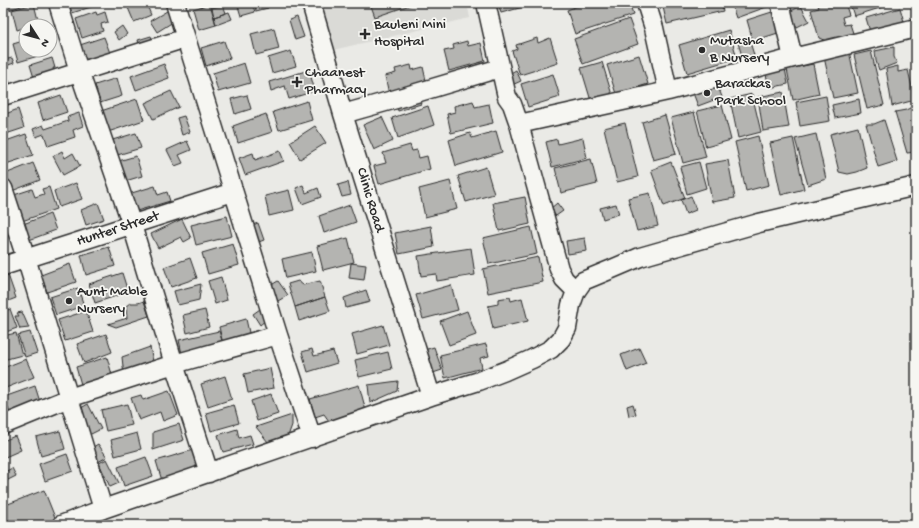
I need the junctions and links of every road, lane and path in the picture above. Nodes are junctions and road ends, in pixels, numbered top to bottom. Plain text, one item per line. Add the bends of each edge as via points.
1 (58, 3) edge
2 (175, 3) edge
3 (311, 3) edge
4 (486, 3) edge
5 (646, 3) edge
6 (780, 3) edge
7 (916, 28) edge
8 (186, 38) junction
9 (793, 58) junction
10 (500, 68) junction
11 (79, 71) junction
12 (668, 91) junction
13 (3, 96) edge
14 (343, 114) junction
15 (519, 124) junction
16 (916, 186) edge
17 (3, 188) edge
18 (233, 192) junction
19 (132, 225) junction
20 (26, 258) junction
21 (3, 266) edge
22 (576, 291) junction
23 (278, 334) junction
24 (174, 364) junction
25 (431, 396) junction
26 (69, 398) junction
27 (3, 425) edge
28 (312, 438) junction
29 (209, 473) junction
30 (103, 509) junction
31 (60, 525) edge

1 - 11 street
2 - 8 street
3 - 14 street, Clinic Road
4 - 10 street
5 - 12 street
6 - 9 street
7 - 9 street
8 - 11 street
8 - 18 street
9 - 12 street
10 - 14 street
10 - 15 street via 507,97
11 - 13 street
11 - 19 street
12 - 15 street
14 - 25 street, Clinic Road
15 - 22 street via 559,269 564,279
16 - 22 street via 759,223 640,257 583,281
17 - 20 street
18 - 19 street, Hunter Street
18 - 23 street
19 - 20 street, Hunter Street
19 - 24 street
20 - 21 street, Hunter Street
20 - 26 street
22 - 25 street via 567,328 551,349 479,381
23 - 24 street
23 - 28 street
24 - 26 street
24 - 29 street
25 - 28 street
26 - 27 street
26 - 30 street
28 - 29 street
29 - 30 street
30 - 31 street

